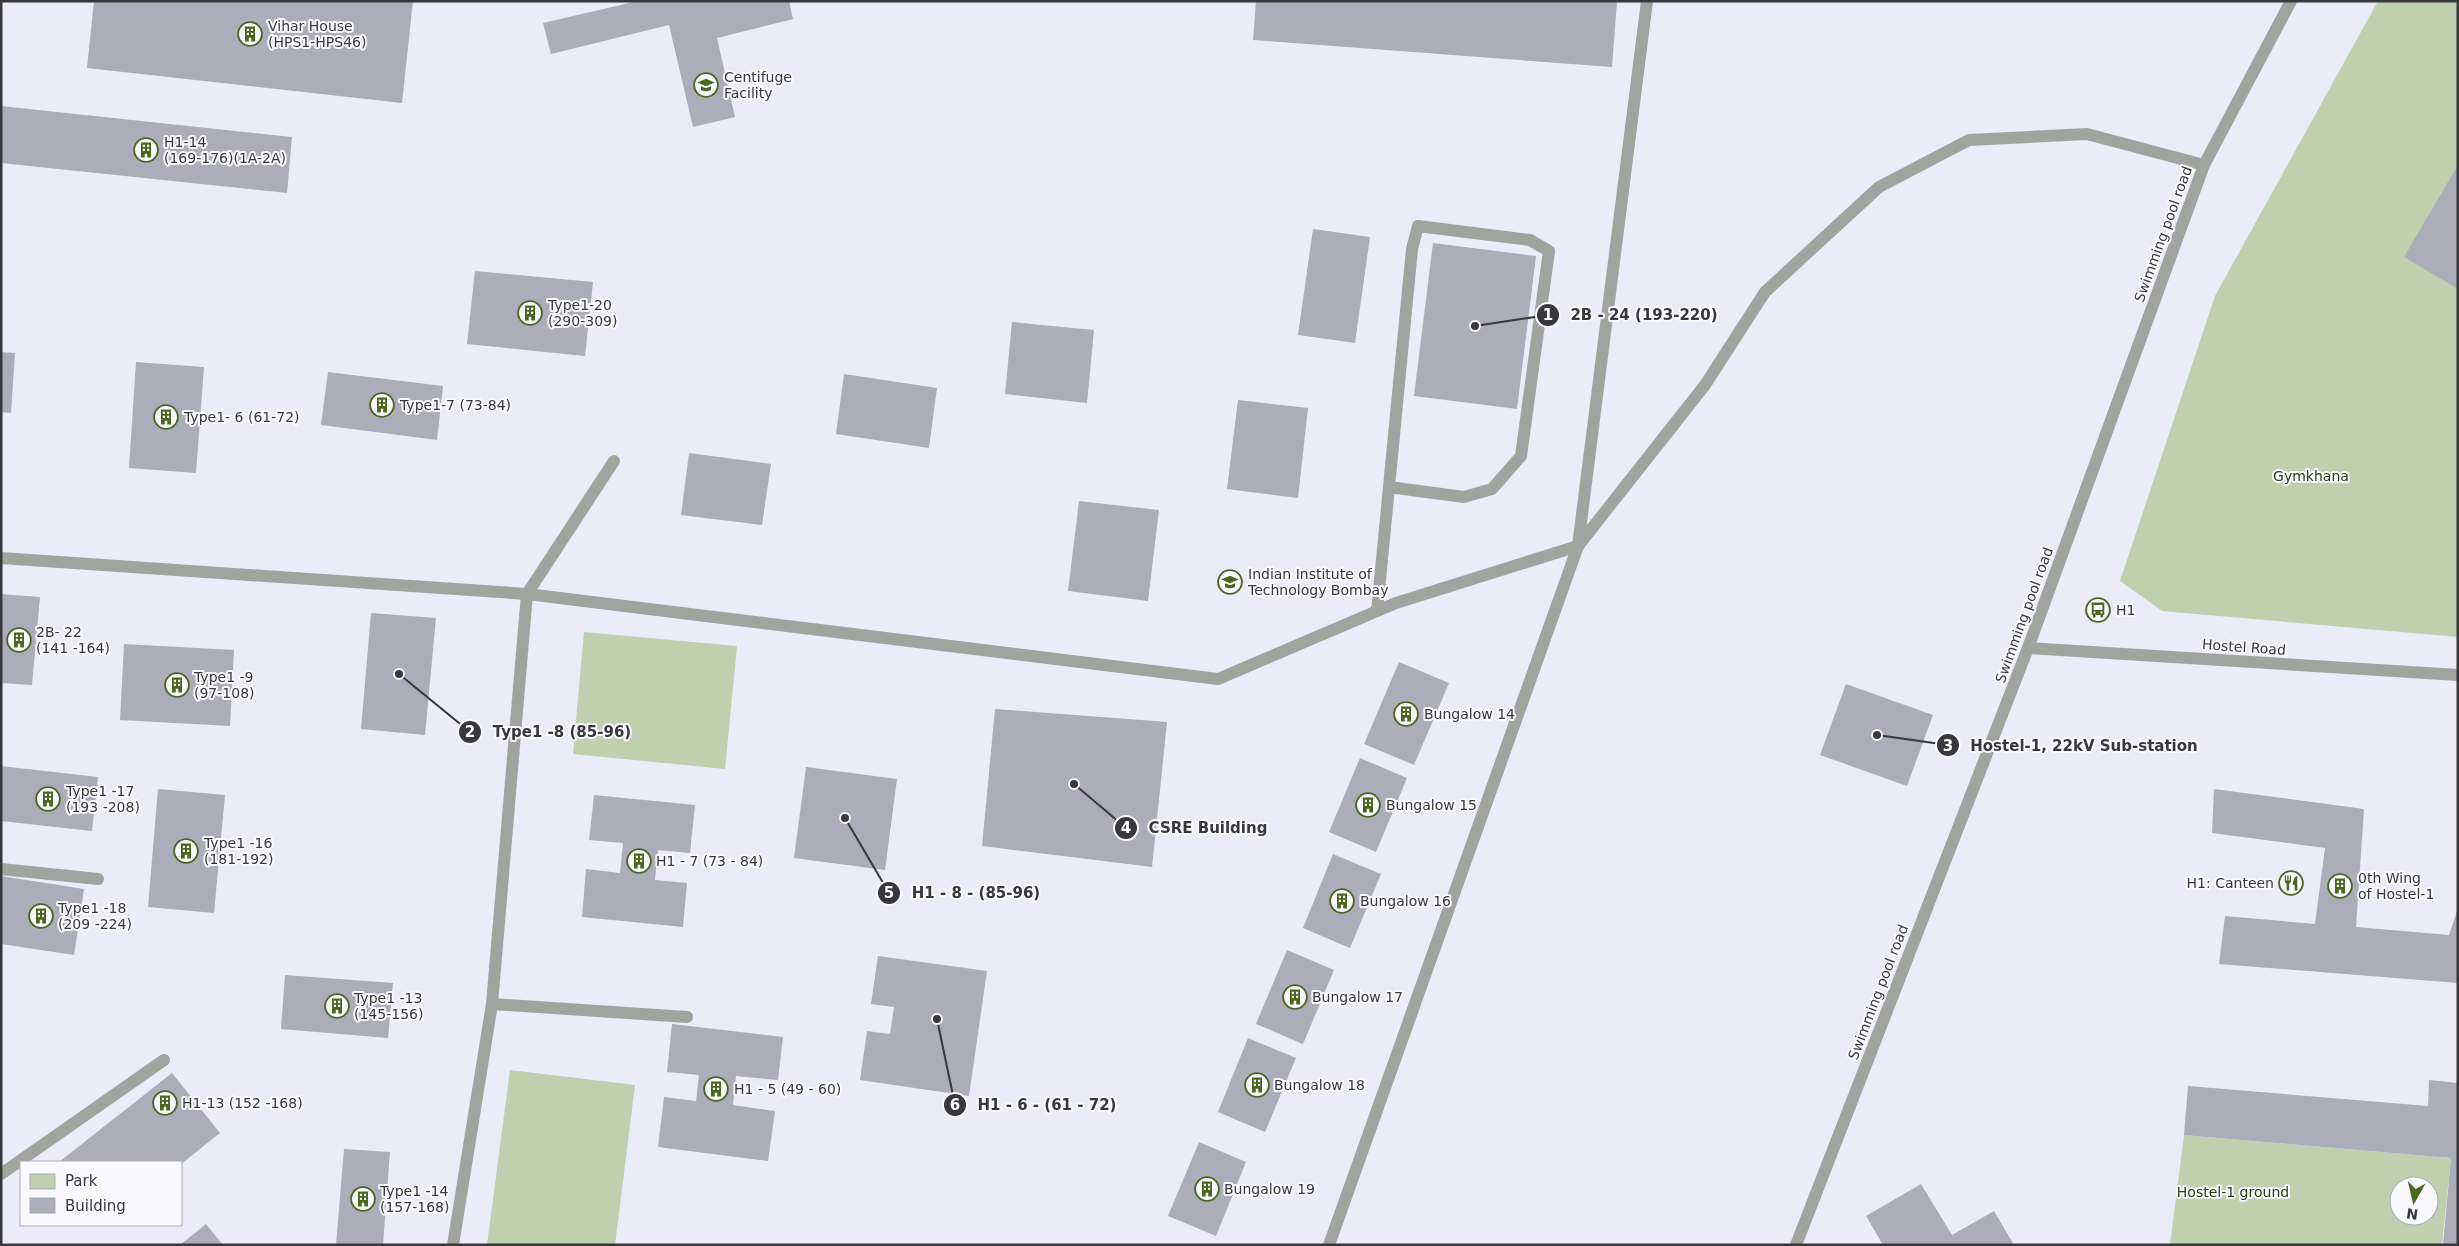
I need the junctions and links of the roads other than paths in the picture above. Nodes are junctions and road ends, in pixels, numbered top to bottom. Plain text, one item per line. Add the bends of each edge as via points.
1 (1647, 1) edge
2 (2291, 1) edge
3 (2204, 165) junction
4 (614, 461) dead end
5 (1389, 487) junction
6 (1578, 546) junction
7 (1, 558) edge
8 (527, 594) junction
9 (1377, 611) junction
10 (2028, 648) junction
11 (2458, 675) edge
12 (1, 868) edge
13 (98, 879) dead end
14 (492, 1004) junction
15 (687, 1017) dead end
16 (164, 1060) dead end
17 (1, 1174) edge
18 (453, 1245) edge
19 (1328, 1245) edge
20 (1796, 1245) edge

1 - 6 lane
2 - 3 lane, Swimming pool road
3 - 6 lane via 2087,134 1969,140 1879,187 1765,292 1705,385
3 - 10 lane, Swimming pool road
4 - 8 lane
5 - 5 lane via 1412,249 1418,226 1530,240 1549,251 1521,456 1492,488 1464,497
5 - 9 lane
6 - 9 lane
6 - 19 lane
7 - 8 lane
8 - 9 lane via 1218,679
8 - 14 lane
10 - 11 lane, Hostel Road
10 - 20 lane, Swimming pool road
12 - 13 lane
14 - 15 lane
14 - 18 lane
16 - 17 lane

